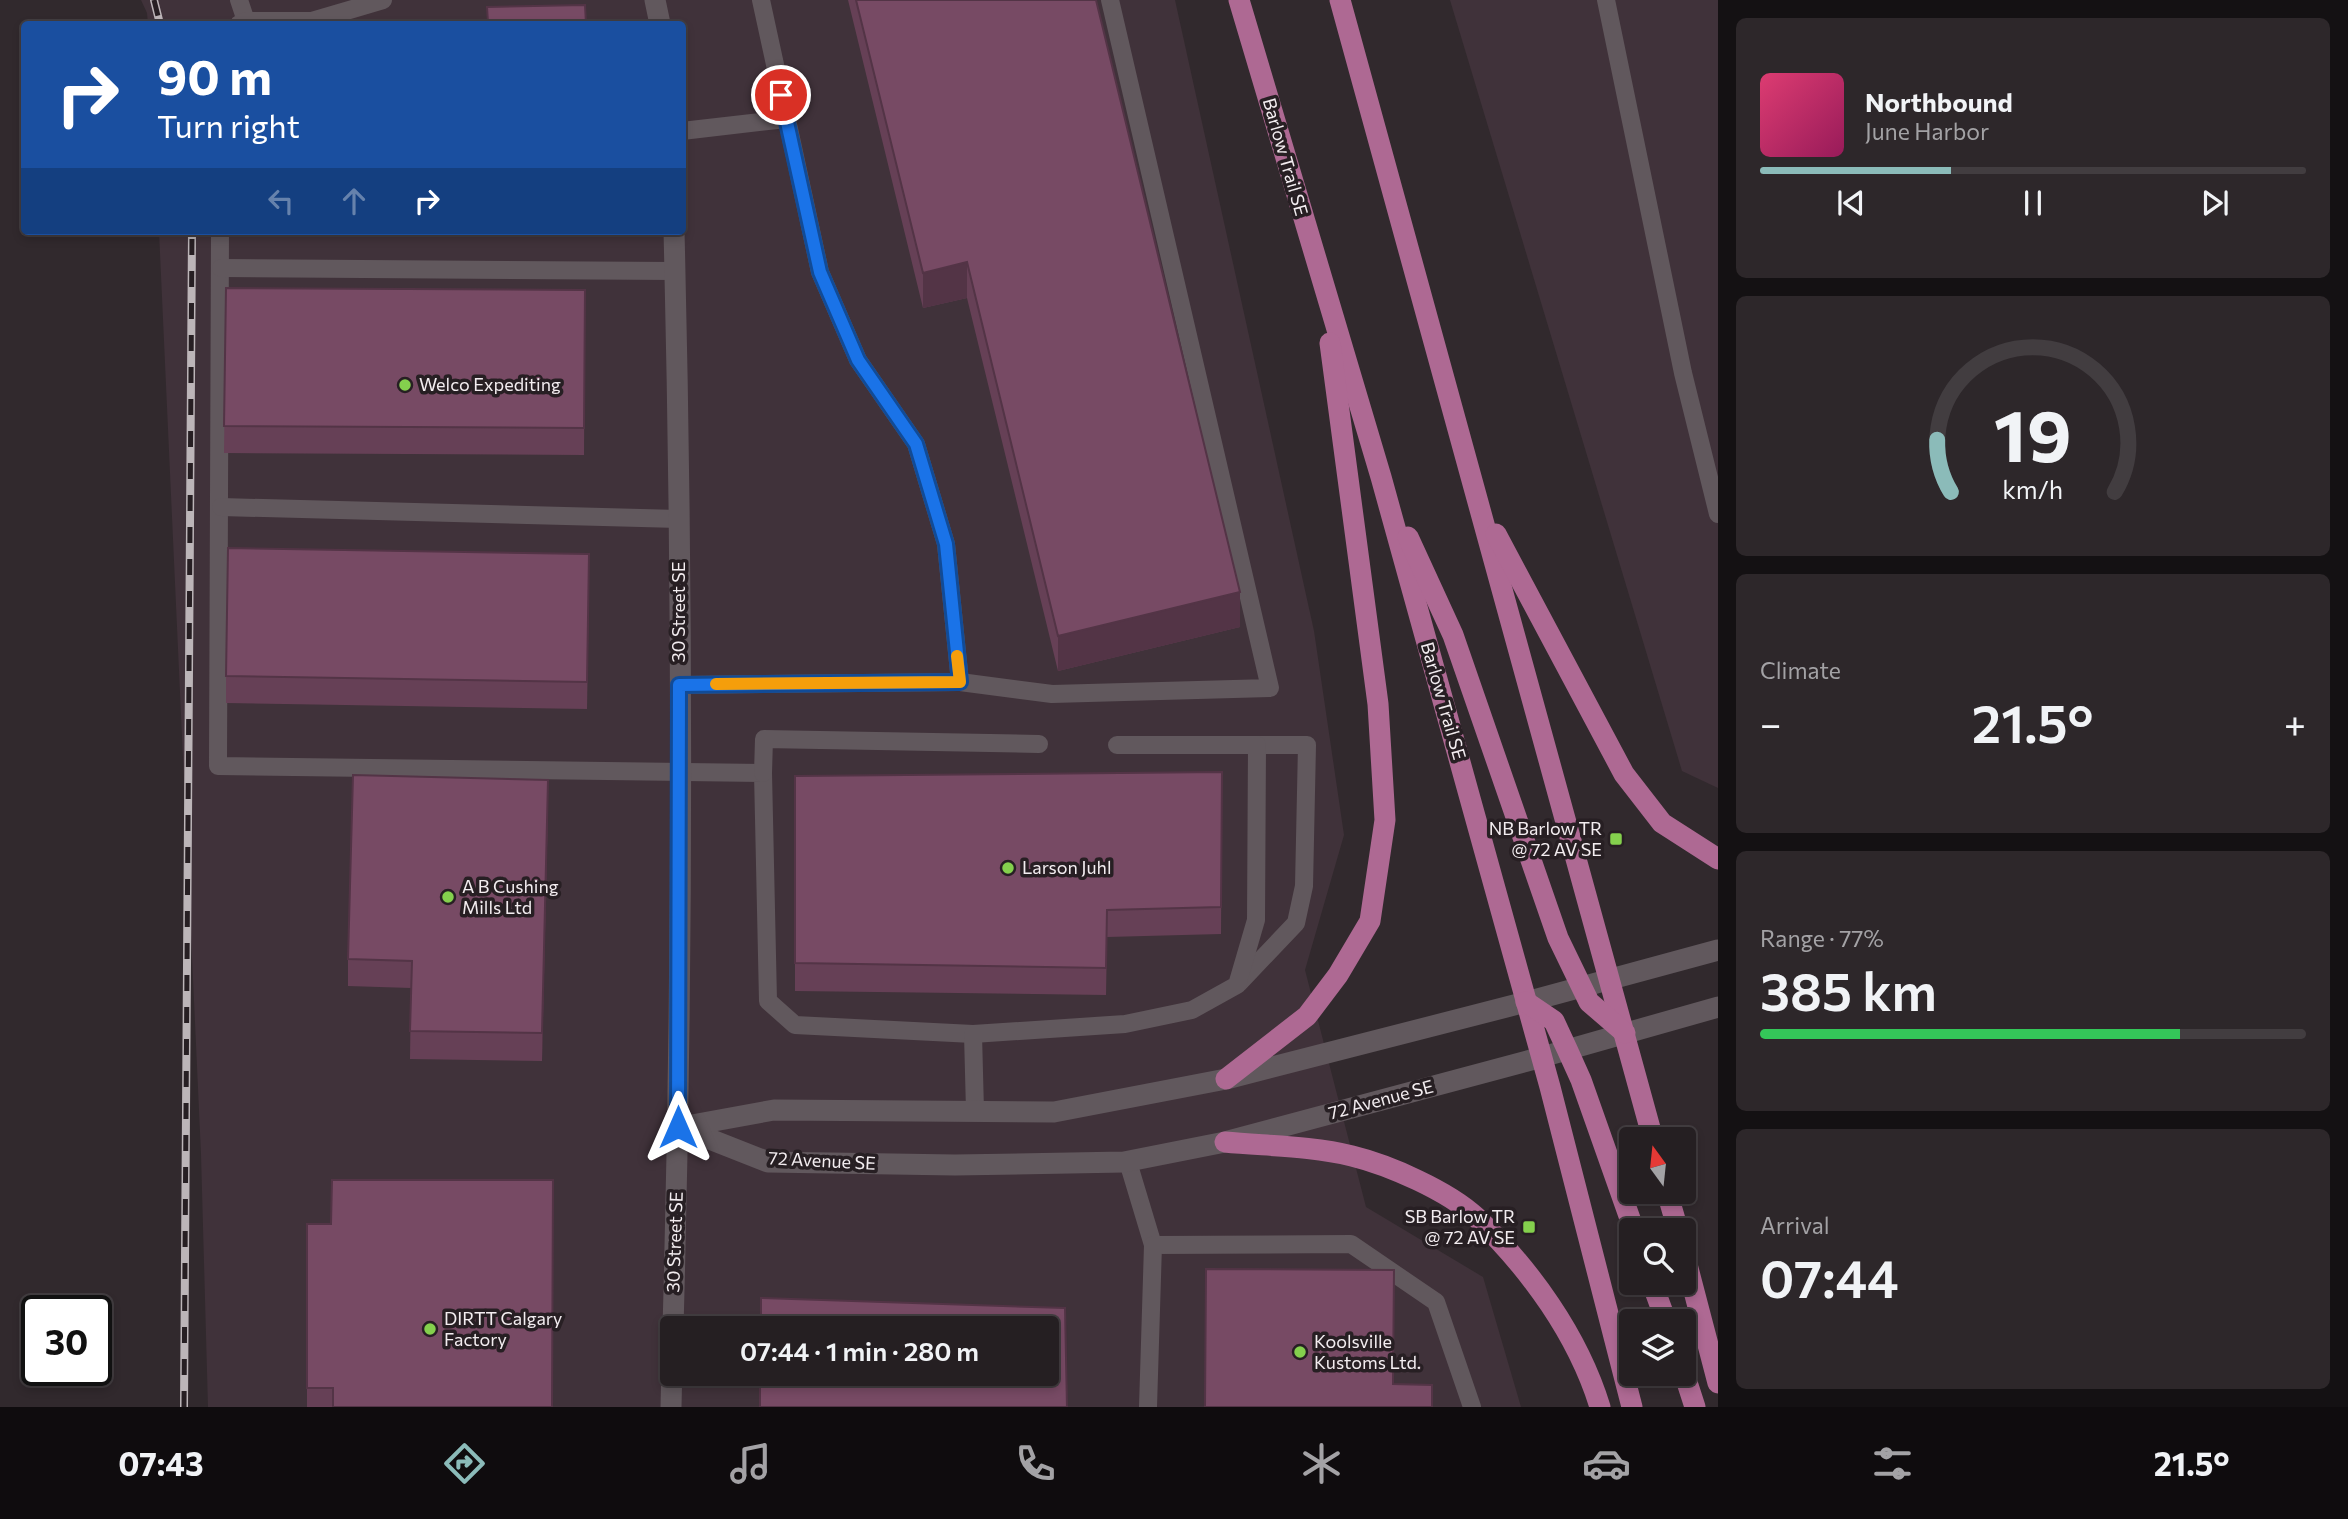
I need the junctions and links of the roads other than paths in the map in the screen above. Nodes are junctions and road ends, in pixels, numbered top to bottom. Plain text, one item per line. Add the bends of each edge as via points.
1 (239, 0) edge
2 (383, 0) edge
3 (655, 0) edge
4 (761, 0) edge
5 (1110, 0) edge
6 (1239, 0) edge
7 (1340, 0) edge
8 (1606, 0) edge
9 (243, 21) edge
10 (312, 21) edge
11 (659, 21) edge
12 (786, 119) junction
13 (686, 131) edge
14 (220, 235) edge
15 (674, 235) edge
16 (221, 268) junction
17 (675, 271) junction
18 (1322, 281) junction
19 (1381, 477) junction
20 (1478, 501) junction
21 (221, 507) junction
22 (1718, 514) edge
23 (679, 519) junction
24 (960, 682) junction
25 (679, 685) junction
26 (1039, 744) dead end
27 (1116, 745) dead end
28 (1257, 745) junction
29 (679, 772) junction
30 (763, 773) junction
31 (1718, 859) edge
32 (1718, 950) edge
33 (1610, 976) junction
34 (1237, 985) junction
35 (1582, 986) junction
36 (1526, 1002) junction
37 (1718, 1007) edge
38 (1625, 1033) junction
39 (973, 1034) junction
40 (1567, 1049) junction
41 (1542, 1057) junction
42 (1226, 1079) junction
43 (975, 1111) junction
44 (678, 1127) junction
45 (1650, 1127) edge
46 (1225, 1142) junction
47 (1128, 1162) junction
48 (1630, 1218) edge
49 (1153, 1245) junction
50 (1695, 1295) edge
51 (673, 1316) edge
52 (1718, 1383) edge
53 (671, 1386) edge
54 (1688, 1386) edge
55 (671, 1407) edge
56 (1148, 1407) edge
57 (1472, 1407) edge
58 (1600, 1407) edge
59 (1632, 1407) edge
60 (1695, 1407) edge

1 - 9 lane
2 - 10 lane
3 - 11 street
4 - 12 lane
5 - 24 lane via 1270,688 1052,694
6 - 18 main road, Barlow Trail SE
7 - 20 main road
8 - 22 lane via 1683,373
12 - 13 lane
12 - 24 lane via 820,272 858,360 916,444 946,544
14 - 16 lane
15 - 17 street, 30 Street SE
16 - 17 lane
16 - 21 lane
17 - 23 street, 30 Street SE
18 - 19 main road, Barlow Trail SE
18 - 42 main road via 1378,704 1385,820 1370,921 1338,975 1307,1016
19 - 35 main road via 1453,635 1558,938
19 - 36 main road, Barlow Trail SE
20 - 31 main road via 1624,774 1662,823
20 - 33 main road
21 - 23 lane
21 - 29 lane via 218,766
23 - 25 street, 30 Street SE
24 - 25 lane
25 - 29 street, 30 Street SE
26 - 30 lane via 764,739
27 - 28 lane
28 - 34 lane via 1256,920
28 - 34 lane via 1307,745 1304,886 1296,923
29 - 30 lane
29 - 44 street, 30 Street SE
30 - 39 lane via 768,1001 795,1025
32 - 33 street
33 - 35 street
33 - 38 main road
34 - 39 lane via 1192,1010 1125,1024
35 - 36 street
35 - 38 main road via 1589,1002
36 - 40 main road via 1554,1021
36 - 41 main road, Barlow Trail SE
36 - 42 street
37 - 38 street, 72 Avenue SE
38 - 40 street, 72 Avenue SE
38 - 45 main road
39 - 43 lane
40 - 41 street, 72 Avenue SE
40 - 48 main road
41 - 46 street, 72 Avenue SE
41 - 59 main road, Barlow Trail SE
42 - 43 street via 1054,1112
43 - 44 street via 774,1110
44 - 47 street, 72 Avenue SE via 768,1161
44 - 51 street, 30 Street SE
46 - 47 street, 72 Avenue SE
46 - 58 main road via 1351,1156 1411,1176 1474,1215 1538,1286 1588,1367
47 - 49 lane
49 - 56 lane
49 - 57 lane via 1351,1244 1436,1302
50 - 52 main road
53 - 55 street
54 - 60 main road

